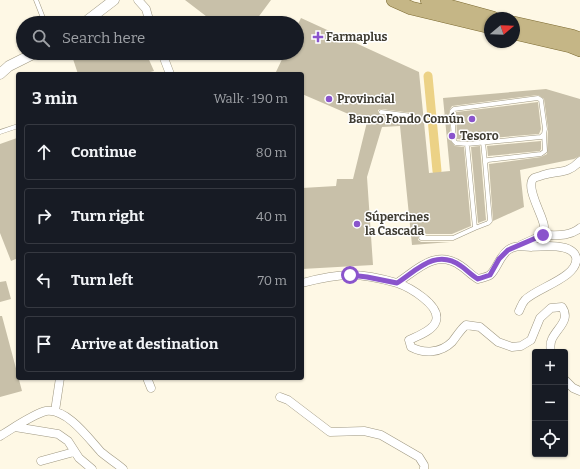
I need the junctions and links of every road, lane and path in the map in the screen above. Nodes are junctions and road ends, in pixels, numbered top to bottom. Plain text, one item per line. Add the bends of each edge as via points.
1 (36, 0) edge
2 (114, 0) edge
3 (138, 0) edge
4 (393, 0) edge
5 (427, 0) edge
6 (42, 16) edge
7 (93, 16) edge
8 (148, 16) edge
9 (484, 16) edge
10 (520, 24) edge
11 (484, 26) edge
12 (520, 34) edge
13 (580, 39) edge
14 (580, 50) edge
15 (21, 60) edge
16 (165, 60) edge
17 (169, 72) edge
18 (0, 74) edge
19 (381, 112) dead end
20 (412, 116) dead end
21 (16, 127) edge
22 (0, 132) edge
23 (544, 134) junction
24 (483, 142) junction
25 (467, 144) junction
26 (580, 161) edge
27 (485, 162) junction
28 (475, 228) junction
29 (580, 228) edge
30 (543, 235) junction
31 (421, 238) dead end
32 (520, 245) junction
33 (304, 283) edge
34 (397, 283) junction
35 (519, 311) dead end
36 (551, 349) edge
37 (60, 380) edge
38 (148, 380) edge
39 (568, 383) edge
40 (151, 388) dead end
41 (580, 391) edge
42 (280, 397) dead end
43 (55, 411) junction
44 (15, 427) junction
45 (0, 436) edge
46 (74, 452) junction
47 (107, 456) junction
48 (41, 461) dead end
49 (92, 469) edge
50 (115, 469) edge
51 (123, 469) edge
52 (424, 469) edge

1 - 6 lane
2 - 7 street
3 - 8 street via 146,9
4 - 11 main road via 411,8
5 - 9 main road
10 - 13 main road
12 - 14 main road
15 - 18 street
16 - 17 street
19 - 20 lane
21 - 22 lane
23 - 24 lane via 541,137
23 - 25 lane via 541,100 538,98 454,109 454,141
23 - 27 lane via 545,151 541,154
24 - 25 lane
24 - 27 lane
25 - 28 lane
26 - 30 street via 571,169 544,174 534,178 532,182 534,198 544,226
27 - 28 lane via 490,221
28 - 31 lane via 452,238
29 - 30 street via 569,234
30 - 32 street
32 - 34 street via 508,250 499,259 490,275 478,279 460,265 439,258 424,263
32 - 35 street via 567,248 573,252 577,263 571,272 524,300
33 - 34 street via 350,275
34 - 36 street via 427,300 436,312 436,321 432,328 409,340 411,347 416,350 428,352 440,349 451,343 466,325 480,327 498,342 512,347 521,346 530,340 540,318 551,308 562,307 565,317 552,338
37 - 43 street
38 - 40 street
39 - 41 street
42 - 52 street via 288,400 330,432 364,431 381,436 419,458
43 - 44 street via 38,414
43 - 47 street via 85,432
44 - 45 street
44 - 46 street via 58,434 68,442
46 - 48 street
46 - 49 street
47 - 50 street
47 - 51 street

